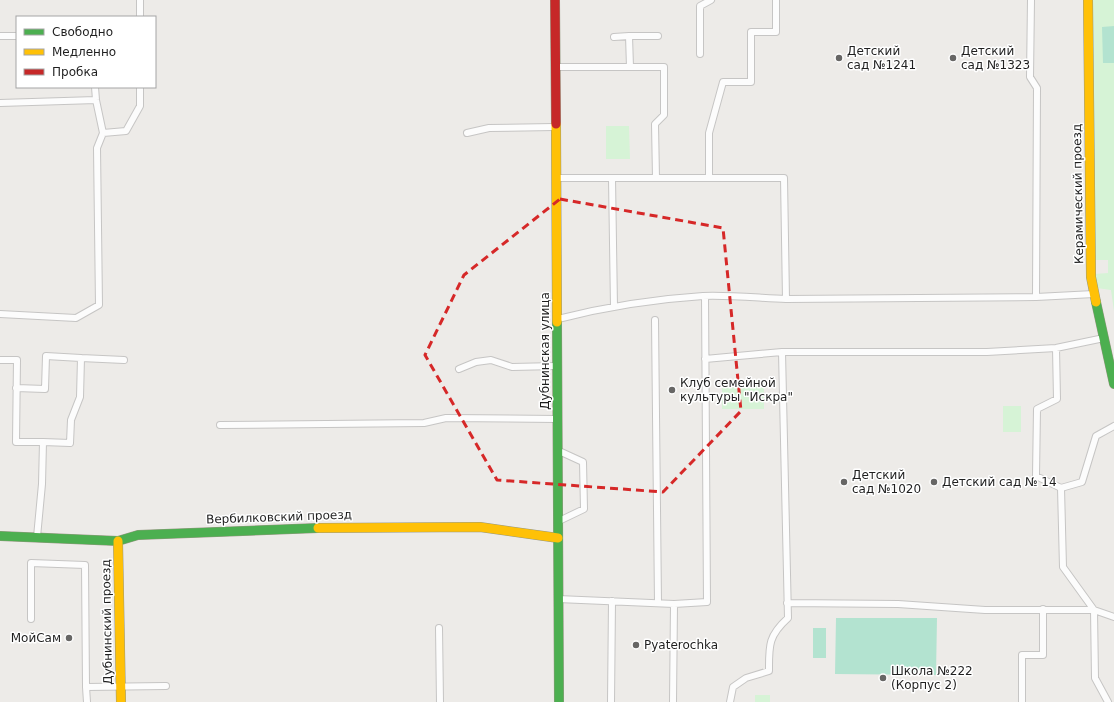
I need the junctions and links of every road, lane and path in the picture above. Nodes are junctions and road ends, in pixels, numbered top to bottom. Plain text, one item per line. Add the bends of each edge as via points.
1 (140, 0) edge
2 (555, 0) edge
3 (711, 0) edge
4 (776, 0) edge
5 (1031, 0) edge
6 (1088, 0) edge
7 (140, 16) edge
8 (0, 36) edge
9 (16, 36) edge
10 (629, 36) junction
11 (658, 36) dead end
12 (614, 37) dead end
13 (700, 54) dead end
14 (556, 67) junction
15 (630, 67) junction
16 (96, 88) edge
17 (140, 88) edge
18 (96, 100) junction
19 (0, 103) edge
20 (556, 127) junction
21 (103, 133) junction
22 (467, 133) dead end
23 (556, 178) junction
24 (612, 178) junction
25 (656, 178) junction
26 (709, 178) junction
27 (1094, 294) junction
28 (705, 296) junction
29 (1036, 297) junction
30 (786, 299) junction
31 (614, 307) junction
32 (0, 314) edge
33 (557, 320) junction
34 (656, 320) dead end
35 (1104, 338) junction
36 (1056, 348) junction
37 (782, 352) junction
38 (81, 358) junction
39 (705, 358) junction
40 (0, 360) edge
41 (124, 360) dead end
42 (557, 366) junction
43 (459, 369) dead end
44 (1114, 384) edge
45 (16, 388) junction
46 (557, 419) junction
47 (220, 425) dead end
48 (1114, 426) edge
49 (43, 442) junction
50 (558, 450) junction
51 (1061, 488) junction
52 (558, 522) junction
53 (0, 536) edge
54 (37, 537) junction
55 (558, 538) junction
56 (118, 541) junction
57 (558, 599) junction
58 (612, 601) junction
59 (658, 603) junction
60 (787, 603) junction
61 (674, 604) junction
62 (1043, 609) junction
63 (1094, 610) junction
64 (1114, 617) edge
65 (31, 619) dead end
66 (439, 628) dead end
67 (120, 686) junction
68 (166, 686) dead end
69 (86, 687) junction
70 (87, 702) edge
71 (121, 702) edge
72 (440, 702) edge
73 (559, 702) edge
74 (610, 702) edge
75 (673, 702) edge
76 (730, 702) edge
77 (1022, 702) edge
78 (1108, 702) edge

1 - 7 lane
2 - 14 street, Дубнинская улица
3 - 13 lane via 700,6
4 - 26 lane via 776,32 751,32 751,82 723,82 709,133
5 - 29 lane via 1030,77 1036,88
6 - 27 street, Керамический проезд via 1090,260
8 - 9 lane
10 - 11 lane
10 - 12 lane
10 - 15 lane
14 - 15 lane
14 - 20 street, Дубнинская улица
15 - 25 lane via 664,67 664,114 655,124
16 - 18 lane
17 - 21 lane via 140,106 126,131
18 - 19 lane
18 - 21 lane
20 - 22 lane via 489,128
20 - 23 street, Дубнинская улица
21 - 32 lane via 97,148 99,305 76,318
23 - 24 lane
23 - 33 street, Дубнинская улица
24 - 25 lane
24 - 31 lane
25 - 26 lane
26 - 30 lane via 784,178
27 - 29 lane
27 - 35 street, Керамический проезд
28 - 30 lane
28 - 31 lane
28 - 39 lane
29 - 30 lane
31 - 33 lane
33 - 42 street, Дубнинская улица
34 - 59 lane
35 - 36 lane
35 - 44 street, Керамический проезд
36 - 37 lane via 987,352
36 - 51 lane via 1057,399 1037,409 1036,476
37 - 39 lane
37 - 60 lane
38 - 41 lane
38 - 45 lane via 46,356 45,389
38 - 49 lane via 80,397 70,420 70,443
39 - 61 lane via 707,602
40 - 45 lane via 17,360
42 - 43 lane via 512,366 491,360 476,362
42 - 46 street, Дубнинская улица
45 - 49 lane via 16,442
46 - 47 lane via 446,418 424,423
46 - 50 street, Дубнинская улица
48 - 51 lane via 1096,436 1082,482
49 - 54 lane
50 - 52 street, Дубнинская улица
50 - 52 lane via 583,462 584,509
51 - 63 lane via 1063,567
52 - 55 street, Дубнинская улица
53 - 54 street, Вербилковский проезд
54 - 56 street, Вербилковский проезд
55 - 56 street, Вербилковский проезд via 480,527 338,527 165,534
55 - 57 street, Дубнинская улица
56 - 67 street, Дубнинский проезд
57 - 58 lane
57 - 73 street, Дубнинская улица
58 - 59 lane
58 - 74 lane
59 - 61 lane
60 - 62 lane via 898,604 985,610
60 - 76 lane via 788,618 772,635 769,646 769,672 746,678 733,687
61 - 75 lane
62 - 63 lane
62 - 77 lane via 1043,655 1022,655
63 - 64 lane
63 - 78 lane via 1095,678
65 - 69 lane via 31,564 85,565
66 - 72 lane
67 - 68 lane
67 - 69 lane
67 - 71 street, Дубнинский проезд
69 - 70 lane

